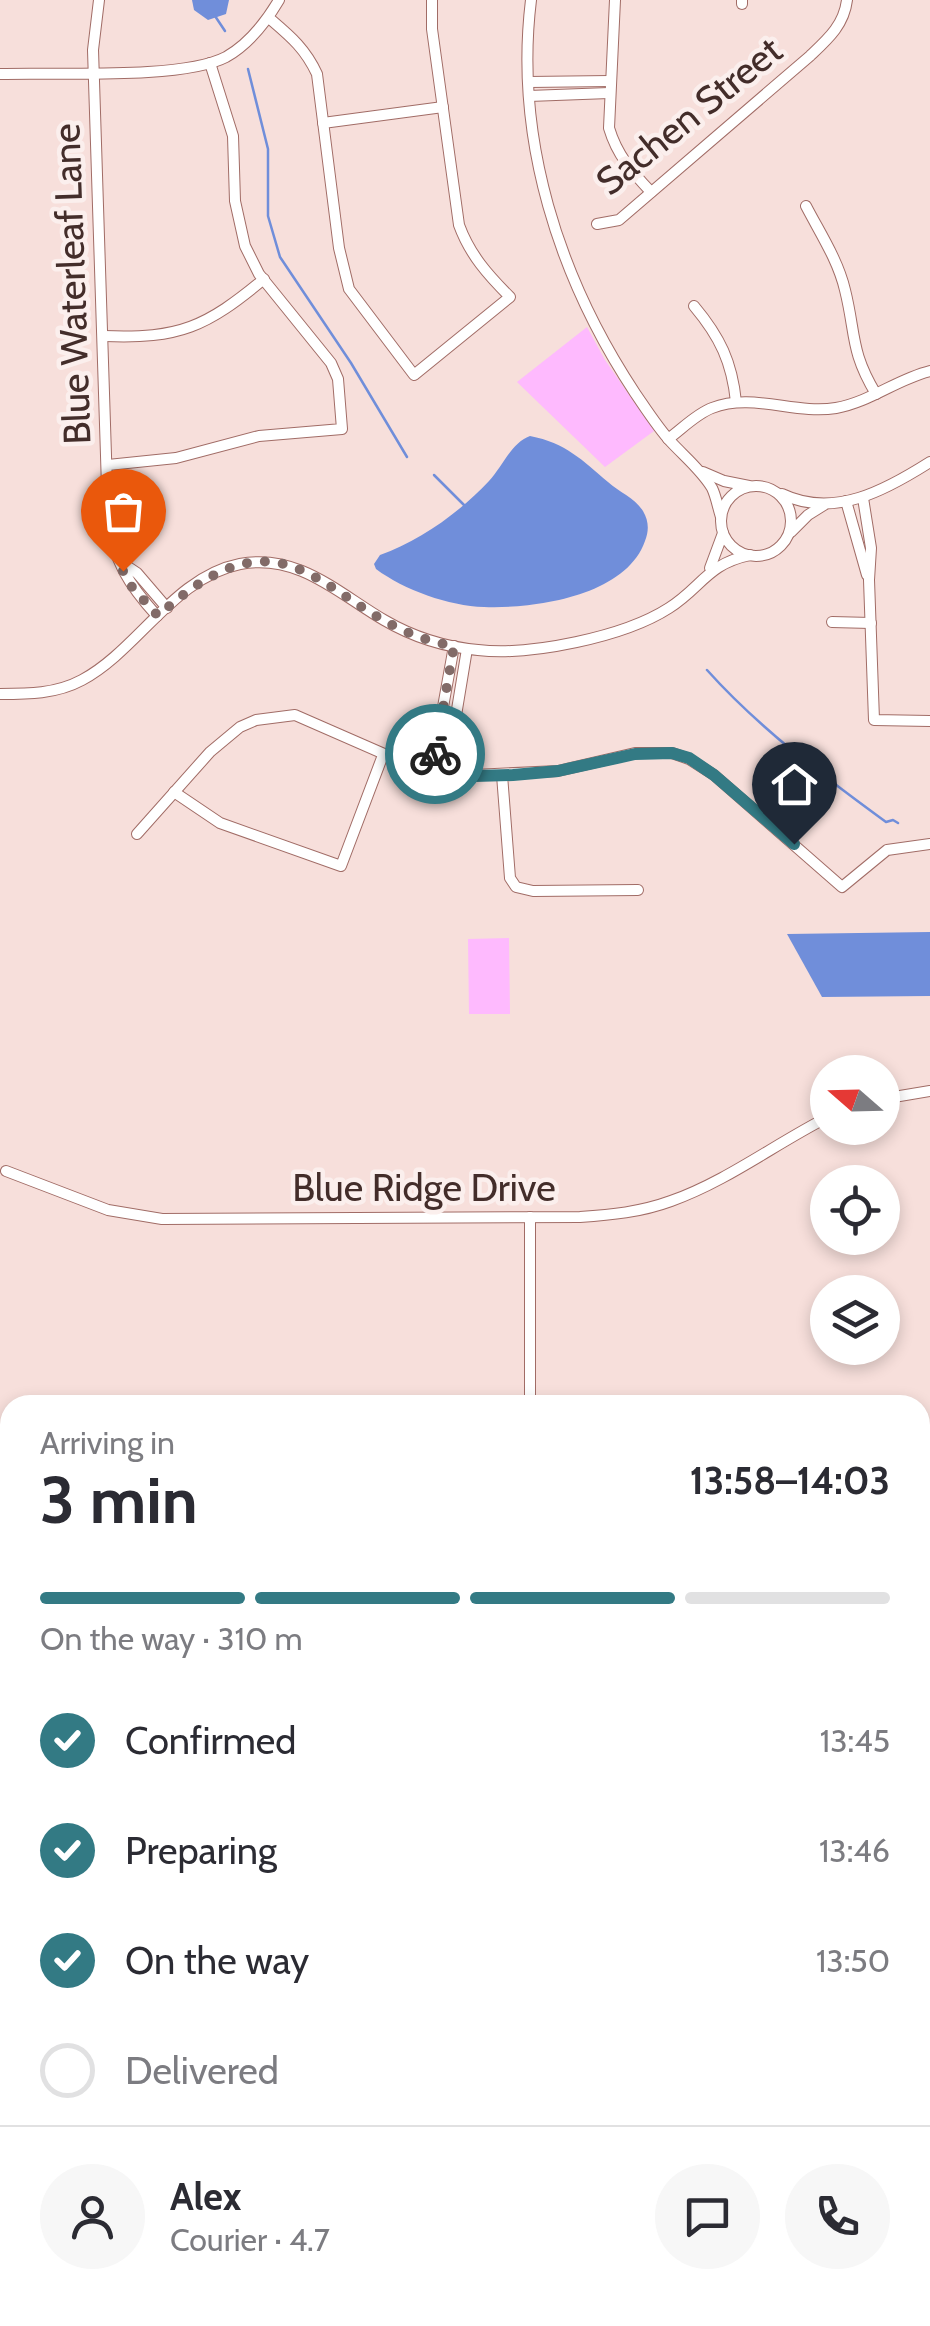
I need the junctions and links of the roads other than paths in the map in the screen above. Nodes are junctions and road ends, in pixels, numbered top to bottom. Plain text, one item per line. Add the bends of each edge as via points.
1 (99, 0) edge
2 (279, 0) edge
3 (432, 0) edge
4 (531, 0) edge
5 (615, 0) edge
6 (846, 0) edge
7 (269, 18) junction
8 (210, 63) junction
9 (95, 72) junction
10 (0, 74) edge
11 (529, 82) junction
12 (609, 87) junction
13 (529, 96) junction
14 (443, 108) junction
15 (323, 123) junction
16 (651, 192) junction
17 (806, 206) dead end
18 (597, 224) dead end
19 (264, 279) junction
20 (694, 306) dead end
21 (104, 336) junction
22 (930, 370) edge
23 (876, 394) junction
24 (736, 402) junction
25 (668, 439) junction
26 (930, 462) edge
27 (108, 465) junction
28 (694, 465) junction
29 (750, 486) junction
30 (774, 490) junction
31 (863, 498) junction
32 (846, 501) junction
33 (826, 504) junction
34 (721, 518) junction
35 (723, 533) junction
36 (787, 537) junction
37 (750, 556) junction
38 (706, 573) junction
39 (868, 580) junction
40 (162, 612) junction
41 (832, 622) dead end
42 (871, 623) junction
43 (454, 646) junction
44 (467, 648) junction
45 (0, 694) edge
46 (930, 721) edge
47 (383, 755) junction
48 (432, 768) junction
49 (447, 770) junction
50 (502, 775) junction
51 (174, 792) junction
52 (137, 834) dead end
53 (930, 844) edge
54 (638, 890) dead end
55 (930, 1091) edge
56 (911, 1096) junction
57 (900, 1097) edge
58 (930, 1100) edge
59 (810, 1127) edge
60 (6, 1171) dead end
61 (530, 1217) junction
62 (530, 1395) edge

1 - 9 street, Blue Waterleaf Lane
2 - 7 street
3 - 14 street
4 - 11 street
5 - 12 street
6 - 16 street, Sachen Street via 845,16 832,34
7 - 8 street via 244,44
7 - 15 street via 308,54
8 - 9 street
8 - 19 street via 233,136 239,229
9 - 10 street
9 - 21 street, Blue Waterleaf Lane
11 - 12 street
11 - 13 street
12 - 13 street
12 - 16 street via 614,147
13 - 25 street via 546,200 578,294
14 - 15 street
14 - 15 street via 459,225 476,260 510,297 414,376 349,288
16 - 18 street, Sachen Street via 619,220
17 - 23 street via 838,270 856,358
19 - 21 street via 232,306 178,333
19 - 27 street via 331,363 342,429 259,436 176,458
20 - 24 street via 726,349
21 - 27 street, Blue Waterleaf Lane
22 - 23 street
23 - 24 street via 824,410
24 - 25 street via 708,409
25 - 28 street
26 - 31 street
27 - 40 street, Blue Waterleaf Lane via 111,541 132,587
28 - 29 street
28 - 34 street via 713,490
29 - 30 street
29 - 34 street via 727,500
30 - 33 street
30 - 36 street via 791,516
31 - 32 street
31 - 39 street
32 - 33 street
32 - 39 street
33 - 36 street
34 - 35 street
35 - 37 street
35 - 38 street
36 - 37 street via 772,552
37 - 38 street
38 - 44 street via 671,607 606,633 539,650
39 - 42 street
40 - 43 street via 236,564 274,563 310,574 411,634
40 - 45 street via 81,680 36,694
41 - 42 street
42 - 46 street via 874,720
43 - 44 street
43 - 48 street
44 - 49 street
47 - 48 street
47 - 51 street via 280,714 240,727
47 - 51 street via 341,866 220,823
48 - 49 street
49 - 50 street
50 - 53 street via 653,752 689,758 842,887 887,850
50 - 54 street via 516,887
51 - 52 street
55 - 56 street
56 - 57 street
56 - 58 street
59 - 61 street, Blue Ridge Drive via 670,1202 625,1214
60 - 61 street, Blue Ridge Drive via 108,1210 162,1219
61 - 62 street

